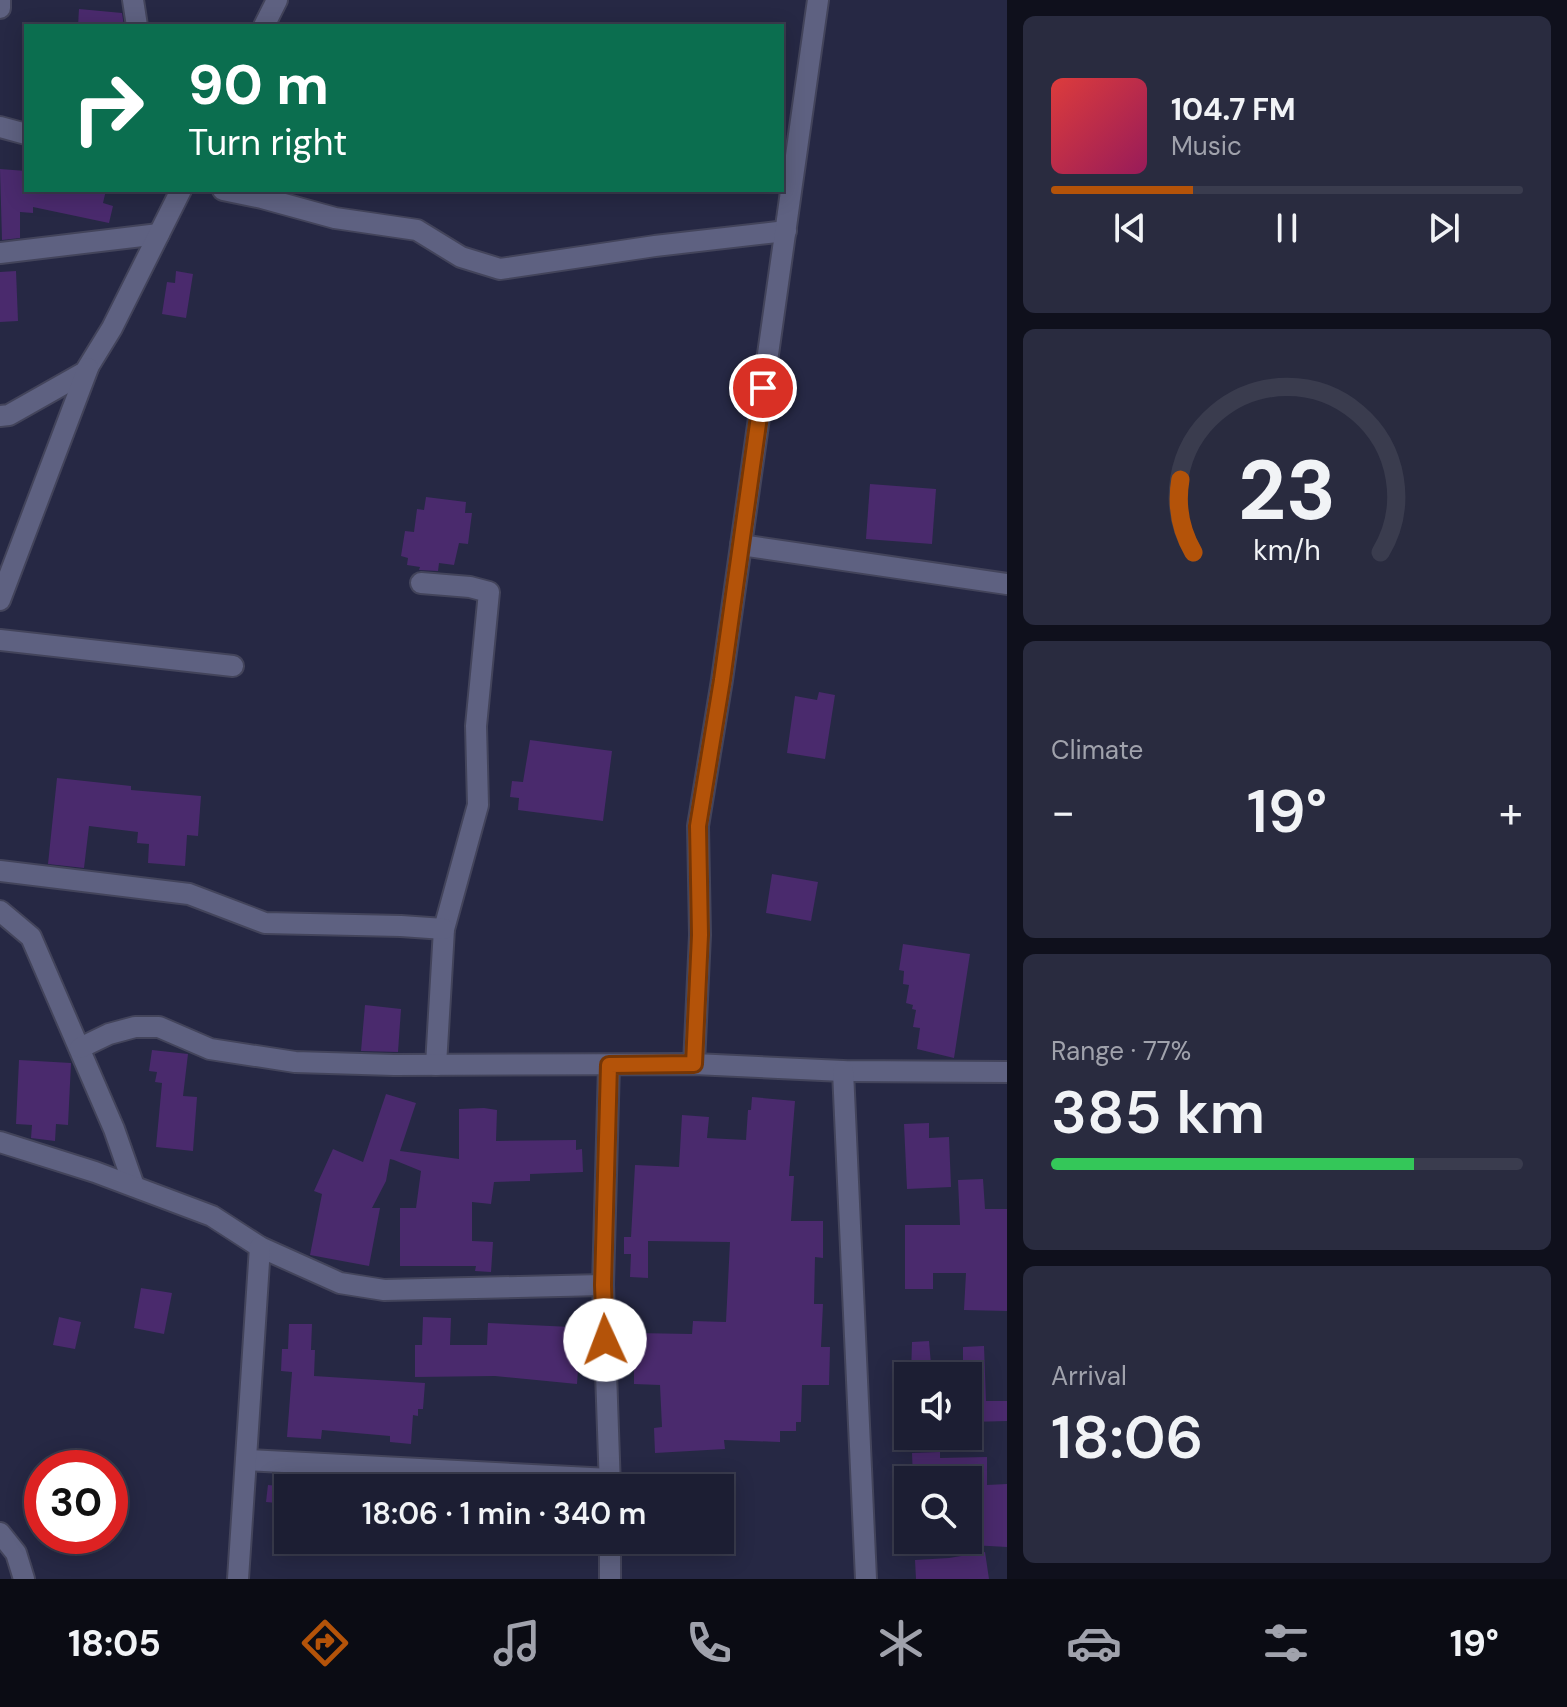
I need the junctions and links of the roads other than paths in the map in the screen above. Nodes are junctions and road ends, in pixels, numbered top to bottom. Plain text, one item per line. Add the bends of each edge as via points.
1 (0, 0) edge
2 (133, 0) edge
3 (277, 0) edge
4 (818, 0) edge
5 (0, 8) edge
6 (137, 24) edge
7 (265, 24) edge
8 (0, 127) edge
9 (24, 133) edge
10 (180, 192) edge
11 (233, 192) edge
12 (786, 231) junction
13 (159, 234) junction
14 (0, 253) edge
15 (89, 365) junction
16 (0, 416) edge
17 (741, 545) junction
18 (421, 583) dead end
19 (1007, 584) edge
20 (0, 599) edge
21 (0, 640) edge
22 (233, 666) dead end
23 (0, 871) edge
24 (0, 911) edge
25 (444, 929) junction
26 (80, 1048) junction
27 (694, 1064) junction
28 (436, 1065) junction
29 (609, 1065) junction
30 (843, 1071) junction
31 (1007, 1072) edge
32 (0, 1142) edge
33 (134, 1186) junction
34 (260, 1247) junction
35 (603, 1285) junction
36 (247, 1460) junction
37 (459, 1474) edge
38 (610, 1474) edge
39 (0, 1533) edge
40 (610, 1554) edge
41 (24, 1579) edge
42 (238, 1579) edge
43 (610, 1579) edge
44 (866, 1579) edge

1 - 5 street
2 - 6 street
3 - 7 street
4 - 12 street
8 - 9 street
10 - 13 street
11 - 12 street via 335,218 417,230 461,257 500,269
12 - 17 street
13 - 14 street
13 - 15 street
15 - 16 street via 85,372
15 - 20 street
17 - 19 street
17 - 27 street via 698,826
18 - 25 street via 489,592 476,726 478,805
21 - 22 street
23 - 25 street via 189,894 265,923
24 - 26 street via 31,937
25 - 28 street
26 - 28 street via 135,1027 159,1027 210,1049 295,1062
26 - 33 street
27 - 29 street
27 - 30 street
28 - 29 street
29 - 35 street
30 - 31 street
30 - 44 street
32 - 33 street
33 - 34 street via 212,1216
34 - 35 street via 340,1283 384,1290
34 - 36 street
35 - 38 street
36 - 37 street
36 - 42 street
39 - 41 street via 16,1553
40 - 43 street

